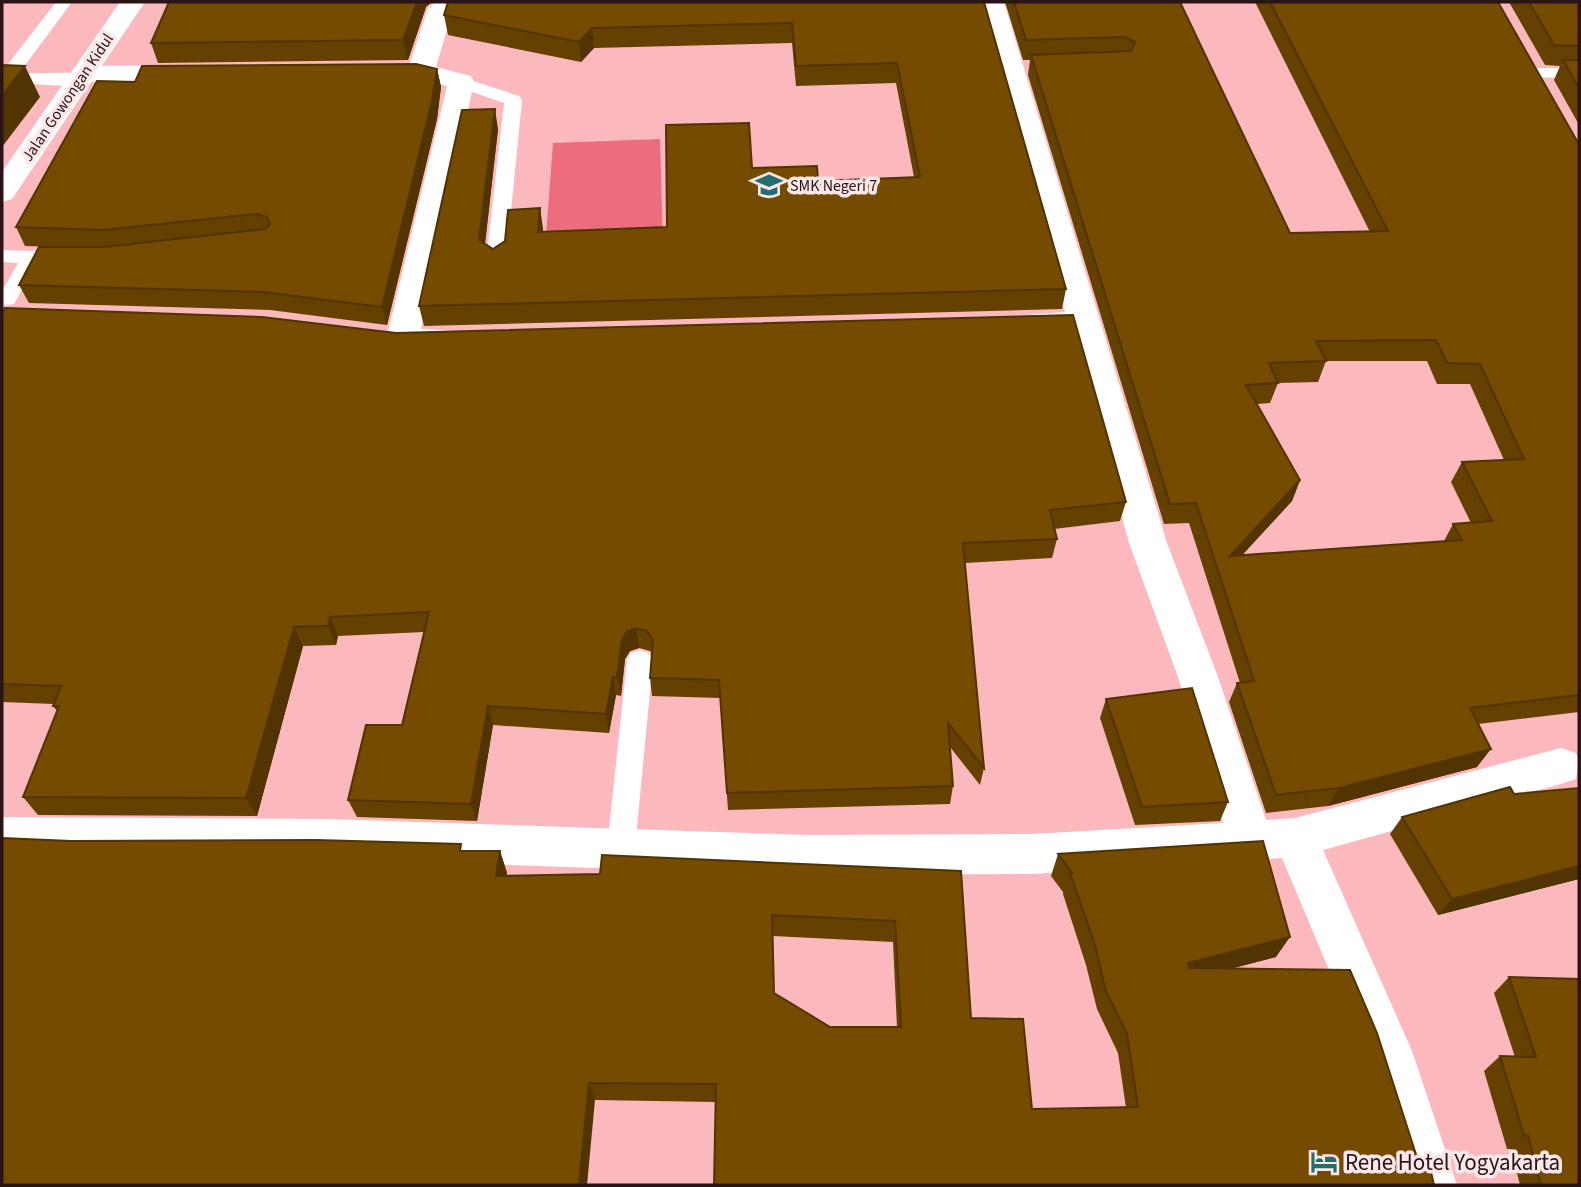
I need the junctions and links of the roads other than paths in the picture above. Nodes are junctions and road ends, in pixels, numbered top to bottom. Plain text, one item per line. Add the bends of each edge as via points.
1 (64, 2) edge
2 (132, 2) edge
3 (538, 2) edge
4 (991, 2) edge
5 (1520, 49) edge
6 (421, 71) junction
7 (367, 72) edge
8 (218, 73) edge
9 (1533, 73) junction
10 (1579, 73) edge
11 (81, 76) junction
12 (461, 82) junction
13 (1546, 96) edge
14 (2, 193) edge
15 (2, 256) edge
16 (31, 257) junction
17 (86, 258) edge
18 (496, 261) edge
19 (10, 310) edge
20 (1083, 322) junction
21 (986, 324) edge
22 (472, 338) edge
23 (640, 660) dead end
24 (1561, 766) dead end
25 (2, 838) edge
26 (1250, 838) junction
27 (1295, 838) junction
28 (621, 848) junction
29 (1431, 1185) edge

1 - 11 lane via 11,75 33,80
2 - 11 street, Jalan Gowongan Kidul
3 - 6 street via 441,8
4 - 20 street via 1019,67
5 - 9 street
6 - 7 street
6 - 12 street
8 - 11 street
9 - 10 lane
9 - 13 street
11 - 14 street, Jalan Gowongan Kidul
12 - 18 lane via 513,100
12 - 22 street via 389,338
15 - 16 lane
16 - 17 lane
16 - 19 lane via 7,299
20 - 21 street
20 - 26 street via 1148,542
23 - 28 lane
24 - 27 street
25 - 28 street via 328,839
26 - 27 street
26 - 28 street via 1032,854 811,855
27 - 29 street via 1367,993 1412,1114

